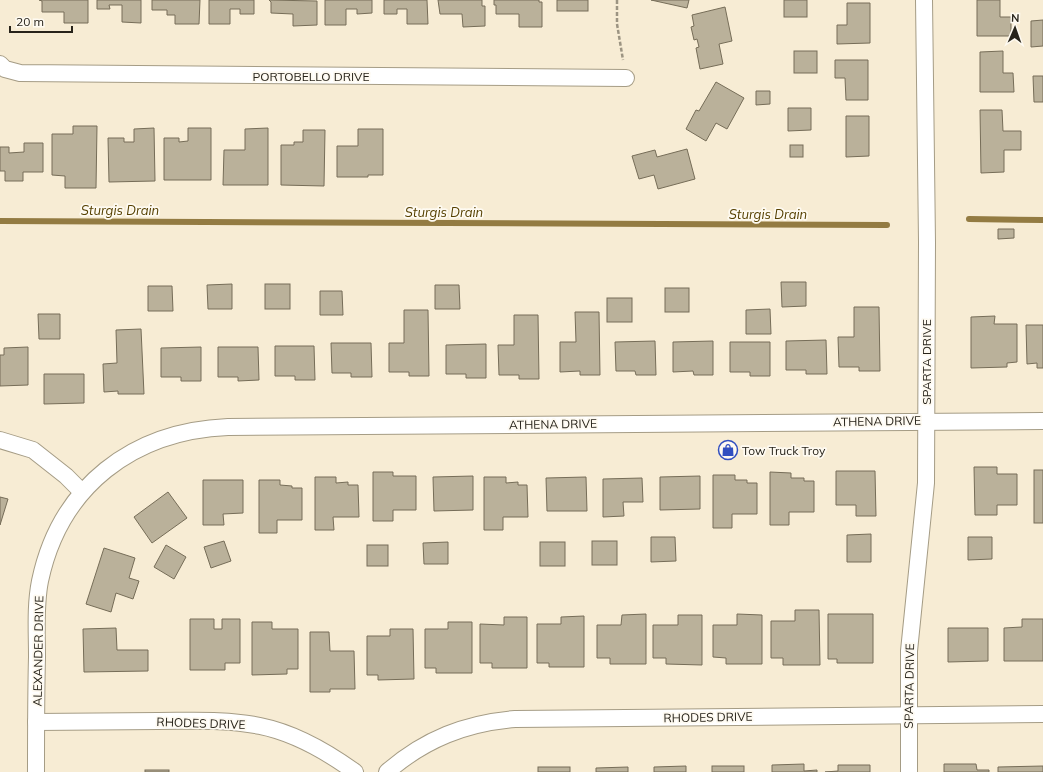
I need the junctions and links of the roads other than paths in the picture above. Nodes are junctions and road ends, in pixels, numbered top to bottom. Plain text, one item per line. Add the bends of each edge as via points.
1 (924, 0) edge
2 (0, 64) edge
3 (626, 78) road end
4 (925, 421) junction
5 (1043, 421) edge
6 (0, 440) edge
7 (82, 492) junction
8 (1043, 714) edge
9 (909, 715) junction
10 (36, 722) junction
11 (36, 772) edge
12 (355, 772) edge
13 (387, 772) edge
14 (909, 772) edge

1 - 4 street, SPARTA DRIVE via 927,242
2 - 3 street, PORTOBELLO DRIVE via 11,72 28,74
4 - 5 street, ATHENA DRIVE
4 - 7 street, ATHENA DRIVE via 211,427 190,430 146,444 108,468
4 - 9 street, SPARTA DRIVE via 925,502 911,624
6 - 7 street via 33,450
7 - 10 street, ALEXANDER DRIVE via 60,526 40,582
8 - 9 street, RHODES DRIVE
9 - 13 street, RHODES DRIVE via 492,721 440,736 416,749
9 - 14 street, SPARTA DRIVE
10 - 11 street, ALEXANDER DRIVE
10 - 12 street, RHODES DRIVE via 202,720 248,724 293,736 321,749

